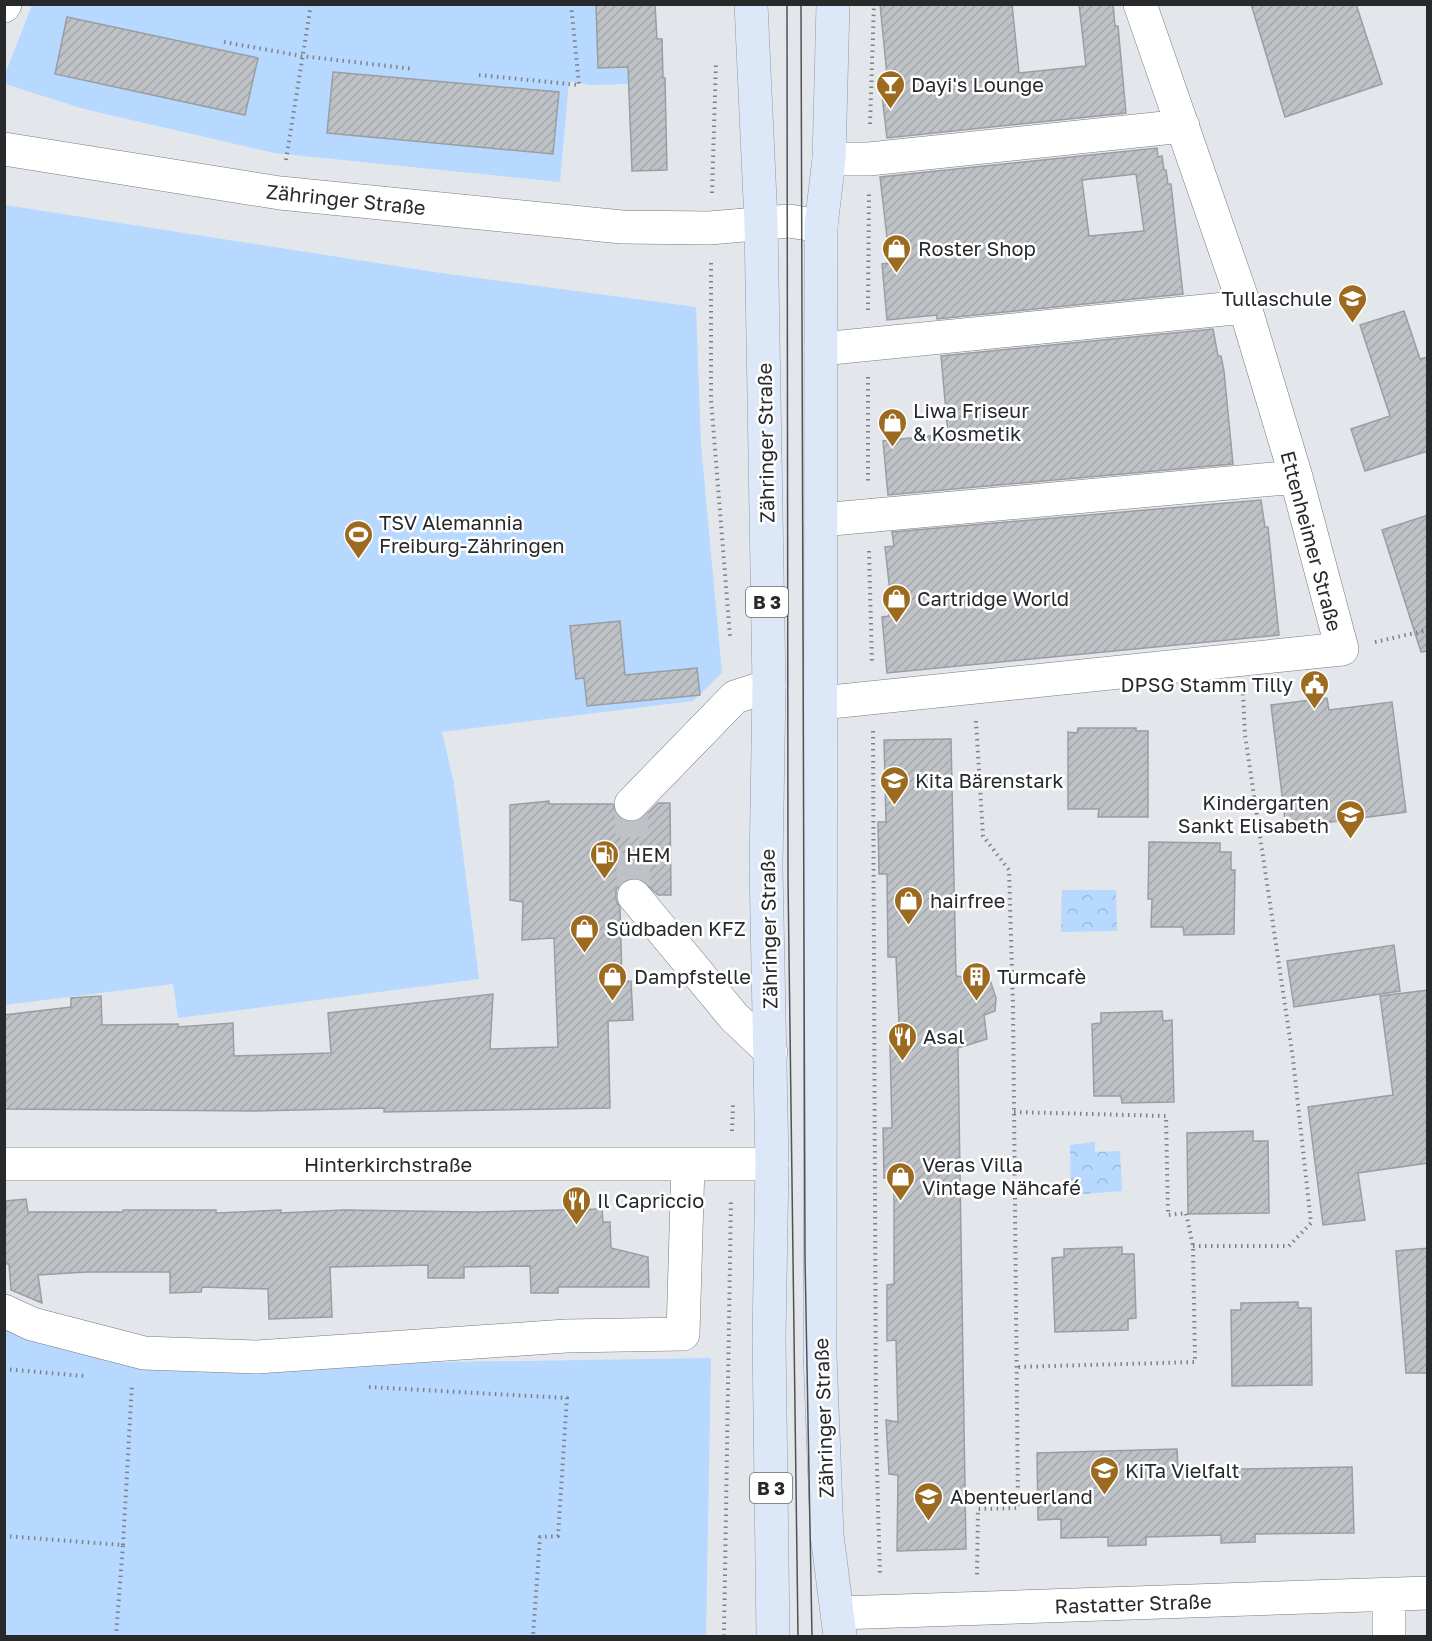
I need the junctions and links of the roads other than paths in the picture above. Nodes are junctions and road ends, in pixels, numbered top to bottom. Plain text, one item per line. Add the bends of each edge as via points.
1 (751, 4) edge
2 (833, 4) edge
3 (1140, 4) edge
4 (1183, 126) junction
5 (4, 149) edge
6 (829, 159) junction
7 (761, 222) junction
8 (821, 226) junction
9 (1245, 307) junction
10 (821, 349) junction
11 (1296, 477) junction
12 (821, 520) junction
13 (769, 686) junction
14 (821, 703) junction
15 (631, 804) dead end
16 (634, 896) tunnel mouth
17 (771, 1052) junction
18 (4, 1164) edge
19 (688, 1164) junction
20 (772, 1164) junction
21 (4, 1311) edge
22 (1428, 1593) edge
23 (1389, 1594) junction
24 (840, 1624) edge
25 (773, 1636) edge
26 (1389, 1636) edge

1 - 7 main road, Zähringer Straße / B 3
2 - 6 main road, Zähringer Straße
3 - 4 street, Ettenheimer Straße
4 - 6 street via 869,159
4 - 9 street, Ettenheimer Straße
5 - 7 street, Zähringer Straße via 280,193 622,227 710,228
6 - 8 main road, Zähringer Straße
7 - 8 street, Zähringer Straße
7 - 13 main road, Zähringer Straße / B 3
8 - 10 main road, Zähringer Straße
9 - 10 street
9 - 11 street, Ettenheimer Straße
10 - 12 main road, Zähringer Straße
11 - 12 street
11 - 14 street, Ettenheimer Straße via 1342,649
12 - 14 main road, Zähringer Straße
13 - 15 street via 735,697
13 - 17 main road, Zähringer Straße / B 3 via 766,867
14 - 24 main road, Zähringer Straße via 820,1355 827,1535
16 - 17 street via 734,1017
17 - 20 main road, Zähringer Straße / B 3
18 - 19 street, Hinterkirchstraße
19 - 20 street, Hinterkirchstraße
19 - 21 street via 683,1334 566,1336 257,1358 144,1353 32,1324
20 - 25 main road, Zähringer Straße / B 3 via 769,1339
22 - 23 street, Rastatter Straße
23 - 24 street, Rastatter Straße via 881,1611
23 - 26 street

